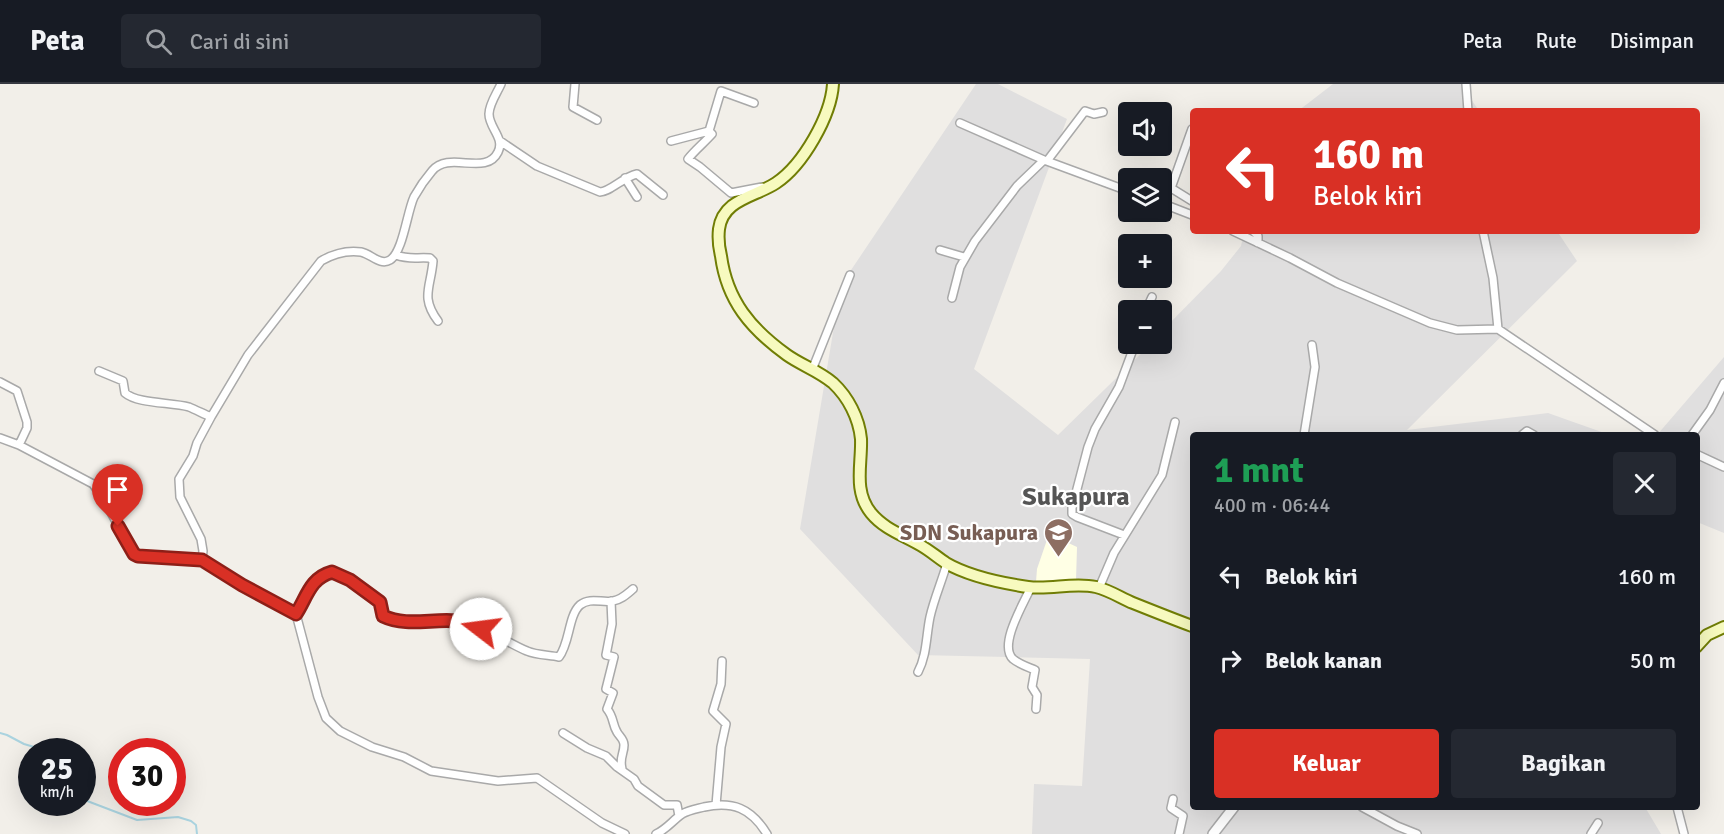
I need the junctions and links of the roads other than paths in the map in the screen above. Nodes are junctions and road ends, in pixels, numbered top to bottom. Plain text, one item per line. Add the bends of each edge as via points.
1 (501, 84) edge
2 (575, 84) edge
3 (833, 84) edge
4 (1466, 84) edge
5 (754, 103) dead end
6 (1468, 108) edge
7 (1102, 112) dead end
8 (597, 120) dead end
9 (960, 123) dead end
10 (709, 130) junction
11 (1190, 135) edge
12 (500, 141) junction
13 (671, 141) dead end
14 (1045, 160) junction
15 (625, 178) junction
16 (1118, 187) edge
17 (768, 188) junction
18 (663, 195) dead end
19 (637, 197) dead end
20 (1190, 200) edge
21 (1172, 207) edge
22 (1190, 214) edge
23 (1239, 234) edge
24 (1256, 234) edge
25 (1484, 234) edge
26 (1258, 243) junction
27 (940, 250) dead end
28 (396, 255) junction
29 (964, 258) junction
30 (850, 275) dead end
31 (1152, 297) dead end
32 (952, 298) dead end
33 (1151, 300) edge
34 (438, 321) dead end
35 (1498, 329) junction
36 (1312, 345) dead end
37 (1131, 354) edge
38 (812, 370) junction
39 (99, 371) dead end
40 (0, 382) edge
41 (1724, 383) edge
42 (211, 417) junction
43 (1175, 422) dead end
44 (1304, 432) edge
45 (1651, 432) edge
46 (1694, 432) edge
47 (0, 438) edge
48 (19, 445) junction
49 (1700, 456) edge
50 (1723, 466) edge
51 (1124, 536) junction
52 (202, 560) junction
53 (947, 563) junction
54 (1031, 587) junction
55 (1099, 588) junction
56 (633, 589) dead end
57 (611, 601) junction
58 (296, 614) junction
59 (1190, 625) edge
60 (1724, 627) edge
61 (1700, 642) edge
62 (722, 661) dead end
63 (918, 672) dead end
64 (1036, 709) dead end
65 (563, 734) dead end
66 (622, 770) junction
67 (1173, 799) dead end
68 (716, 805) junction
69 (1232, 810) edge
70 (1368, 810) edge
71 (1678, 810) edge
72 (679, 816) junction
73 (1598, 823) dead end
74 (625, 834) edge
75 (656, 834) edge
76 (767, 834) edge
77 (1179, 834) edge
78 (1213, 834) edge
79 (1417, 834) edge
80 (1591, 834) edge
81 (1684, 834) edge

1 - 12 street via 489,113
2 - 8 street via 573,107
3 - 17 main road via 830,105 818,133 791,170
4 - 6 street
5 - 10 street via 721,91
7 - 14 street via 1085,111
9 - 14 street
10 - 13 street
10 - 17 street via 710,137 688,159 731,193
11 - 20 street via 1171,188
12 - 15 street via 537,166 600,192
12 - 28 street via 496,156 487,163 446,163 434,168 414,197
14 - 16 street
14 - 29 street via 1017,186
15 - 18 street via 637,174
15 - 19 street
17 - 38 main road via 733,205 723,219 719,236 725,277 730,293 751,323 788,356
21 - 22 street
23 - 26 street
24 - 26 street
25 - 35 street
26 - 35 street via 1430,323 1457,330
27 - 29 street
28 - 34 street via 433,261 427,299
28 - 42 street via 386,262 362,252 350,252 321,261 248,355
29 - 32 street
30 - 38 street
31 - 33 street
35 - 45 street
36 - 44 street via 1315,366
37 - 51 street via 1088,447 1072,508 1077,517
38 - 53 main road via 831,382 854,412 861,439 860,485 866,505 900,536 920,544
39 - 42 street via 123,381 125,393 132,398 190,407
40 - 48 street via 17,391 26,414 28,426
41 - 46 street
42 - 52 street via 179,479 178,489 201,539
43 - 51 street via 1162,474
47 - 48 street
48 - 52 street via 93,484 134,554
49 - 50 street
51 - 55 street
52 - 58 street
53 - 54 main road via 998,581
53 - 63 street
54 - 55 main road
54 - 64 street via 1008,645 1014,660 1035,670 1032,687 1037,695
55 - 59 main road
56 - 57 street
57 - 58 street via 580,605 559,657 528,652 464,622 389,619 383,616 380,602 332,572 318,578
57 - 66 street via 612,624 606,655 614,657 606,689 613,693 607,709 624,746
58 - 74 street via 318,697 326,718 340,731 431,771 498,781 537,778 602,823
60 - 61 main road via 1707,634
62 - 68 street via 721,684 713,711 726,724
65 - 66 street via 606,756
66 - 72 street via 664,805 677,805
67 - 77 street via 1171,808 1183,816
68 - 72 street
68 - 76 street via 741,808
69 - 78 street
70 - 79 street
71 - 81 street
72 - 75 street
73 - 80 street

